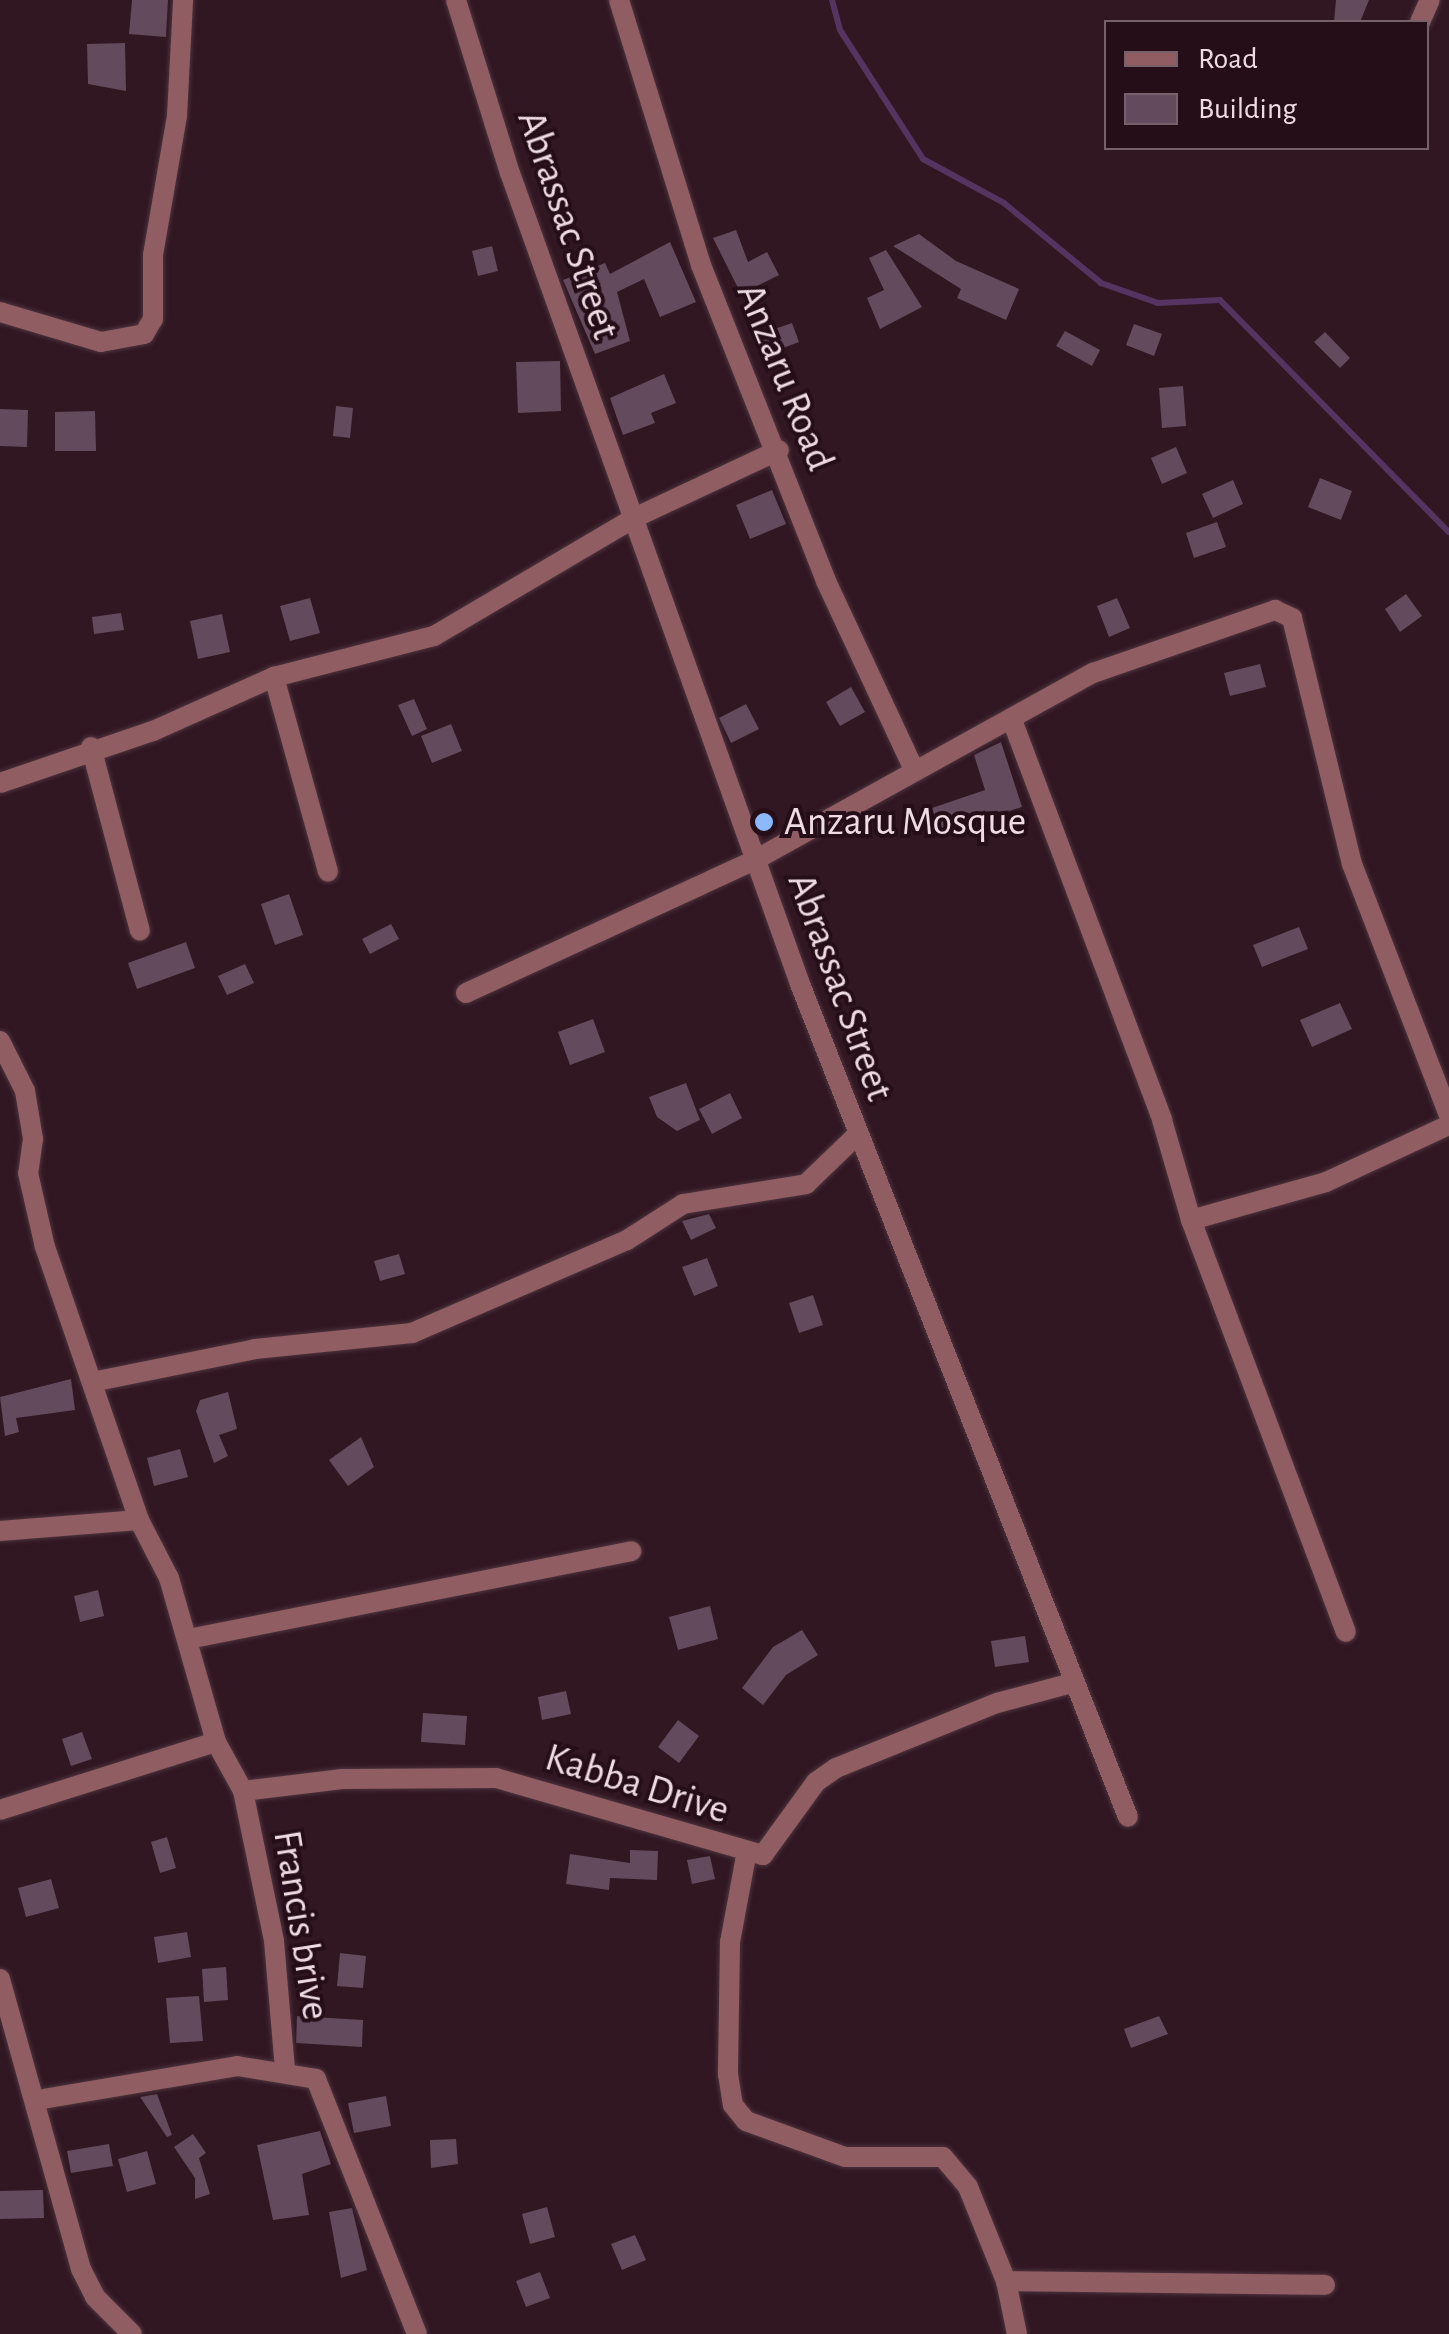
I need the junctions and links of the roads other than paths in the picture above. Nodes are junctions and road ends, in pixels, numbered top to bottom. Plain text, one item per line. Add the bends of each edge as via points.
1 (184, 0) edge
2 (456, 0) edge
3 (619, 0) edge
4 (0, 312) edge
5 (779, 450) junction
6 (634, 518) junction
7 (274, 677) junction
8 (1012, 720) junction
9 (91, 747) junction
10 (914, 770) junction
11 (0, 782) edge
12 (757, 859) junction
13 (328, 872) dead end
14 (140, 931) dead end
15 (466, 994) dead end
16 (0, 1041) edge
17 (1449, 1116) edge
18 (1449, 1126) edge
19 (857, 1134) junction
20 (1190, 1220) junction
21 (92, 1382) junction
22 (139, 1520) junction
23 (0, 1531) edge
24 (631, 1551) dead end
25 (1346, 1632) dead end
26 (188, 1639) junction
27 (1072, 1684) junction
28 (216, 1742) junction
29 (243, 1790) junction
30 (0, 1810) edge
31 (1128, 1817) dead end
32 (746, 1856) junction
33 (0, 1979) edge
34 (285, 2070) junction
35 (37, 2100) junction
36 (1006, 2281) junction
37 (1326, 2285) dead end
38 (132, 2334) edge
39 (417, 2334) edge
40 (1017, 2334) edge

1 - 4 street via 152,319 132,342 101,342
2 - 6 street, Abrassac Street
3 - 5 street, Anzaru Road via 701,265
5 - 6 street
5 - 10 street, Anzaru Road via 826,581
6 - 7 street via 434,636
6 - 12 street, Abrassac Street
7 - 9 street via 153,731
7 - 13 street
8 - 10 street
8 - 17 street via 1159,644 1275,610 1292,618 1352,864
8 - 20 street via 1162,1120
9 - 11 street
9 - 14 street
10 - 12 street
12 - 15 street
12 - 19 street, Abrassac Street
16 - 21 street via 25,1091 33,1140 28,1174 44,1247
18 - 20 street via 1326,1182
19 - 21 street via 806,1184 683,1204 627,1240 412,1332 255,1349
19 - 27 street, Abrassac Street
20 - 25 street
21 - 22 street
22 - 23 street
22 - 26 street via 169,1578
24 - 26 street
26 - 28 street
27 - 31 street, Abrassac Street
27 - 32 street via 996,1703 836,1768 816,1782 776,1846
28 - 29 street
28 - 30 street
29 - 32 street, Kabba Drive via 342,1779 496,1778 668,1824
29 - 34 street, Francis brive via 274,1941
32 - 36 street, Kabba Drive via 730,1942 732,2105 784,2140 845,2156 943,2158 968,2187
33 - 35 street
34 - 35 street via 238,2066
34 - 39 street via 316,2079 328,2098 381,2257
35 - 38 street via 81,2269 95,2297
36 - 37 street
36 - 40 street

